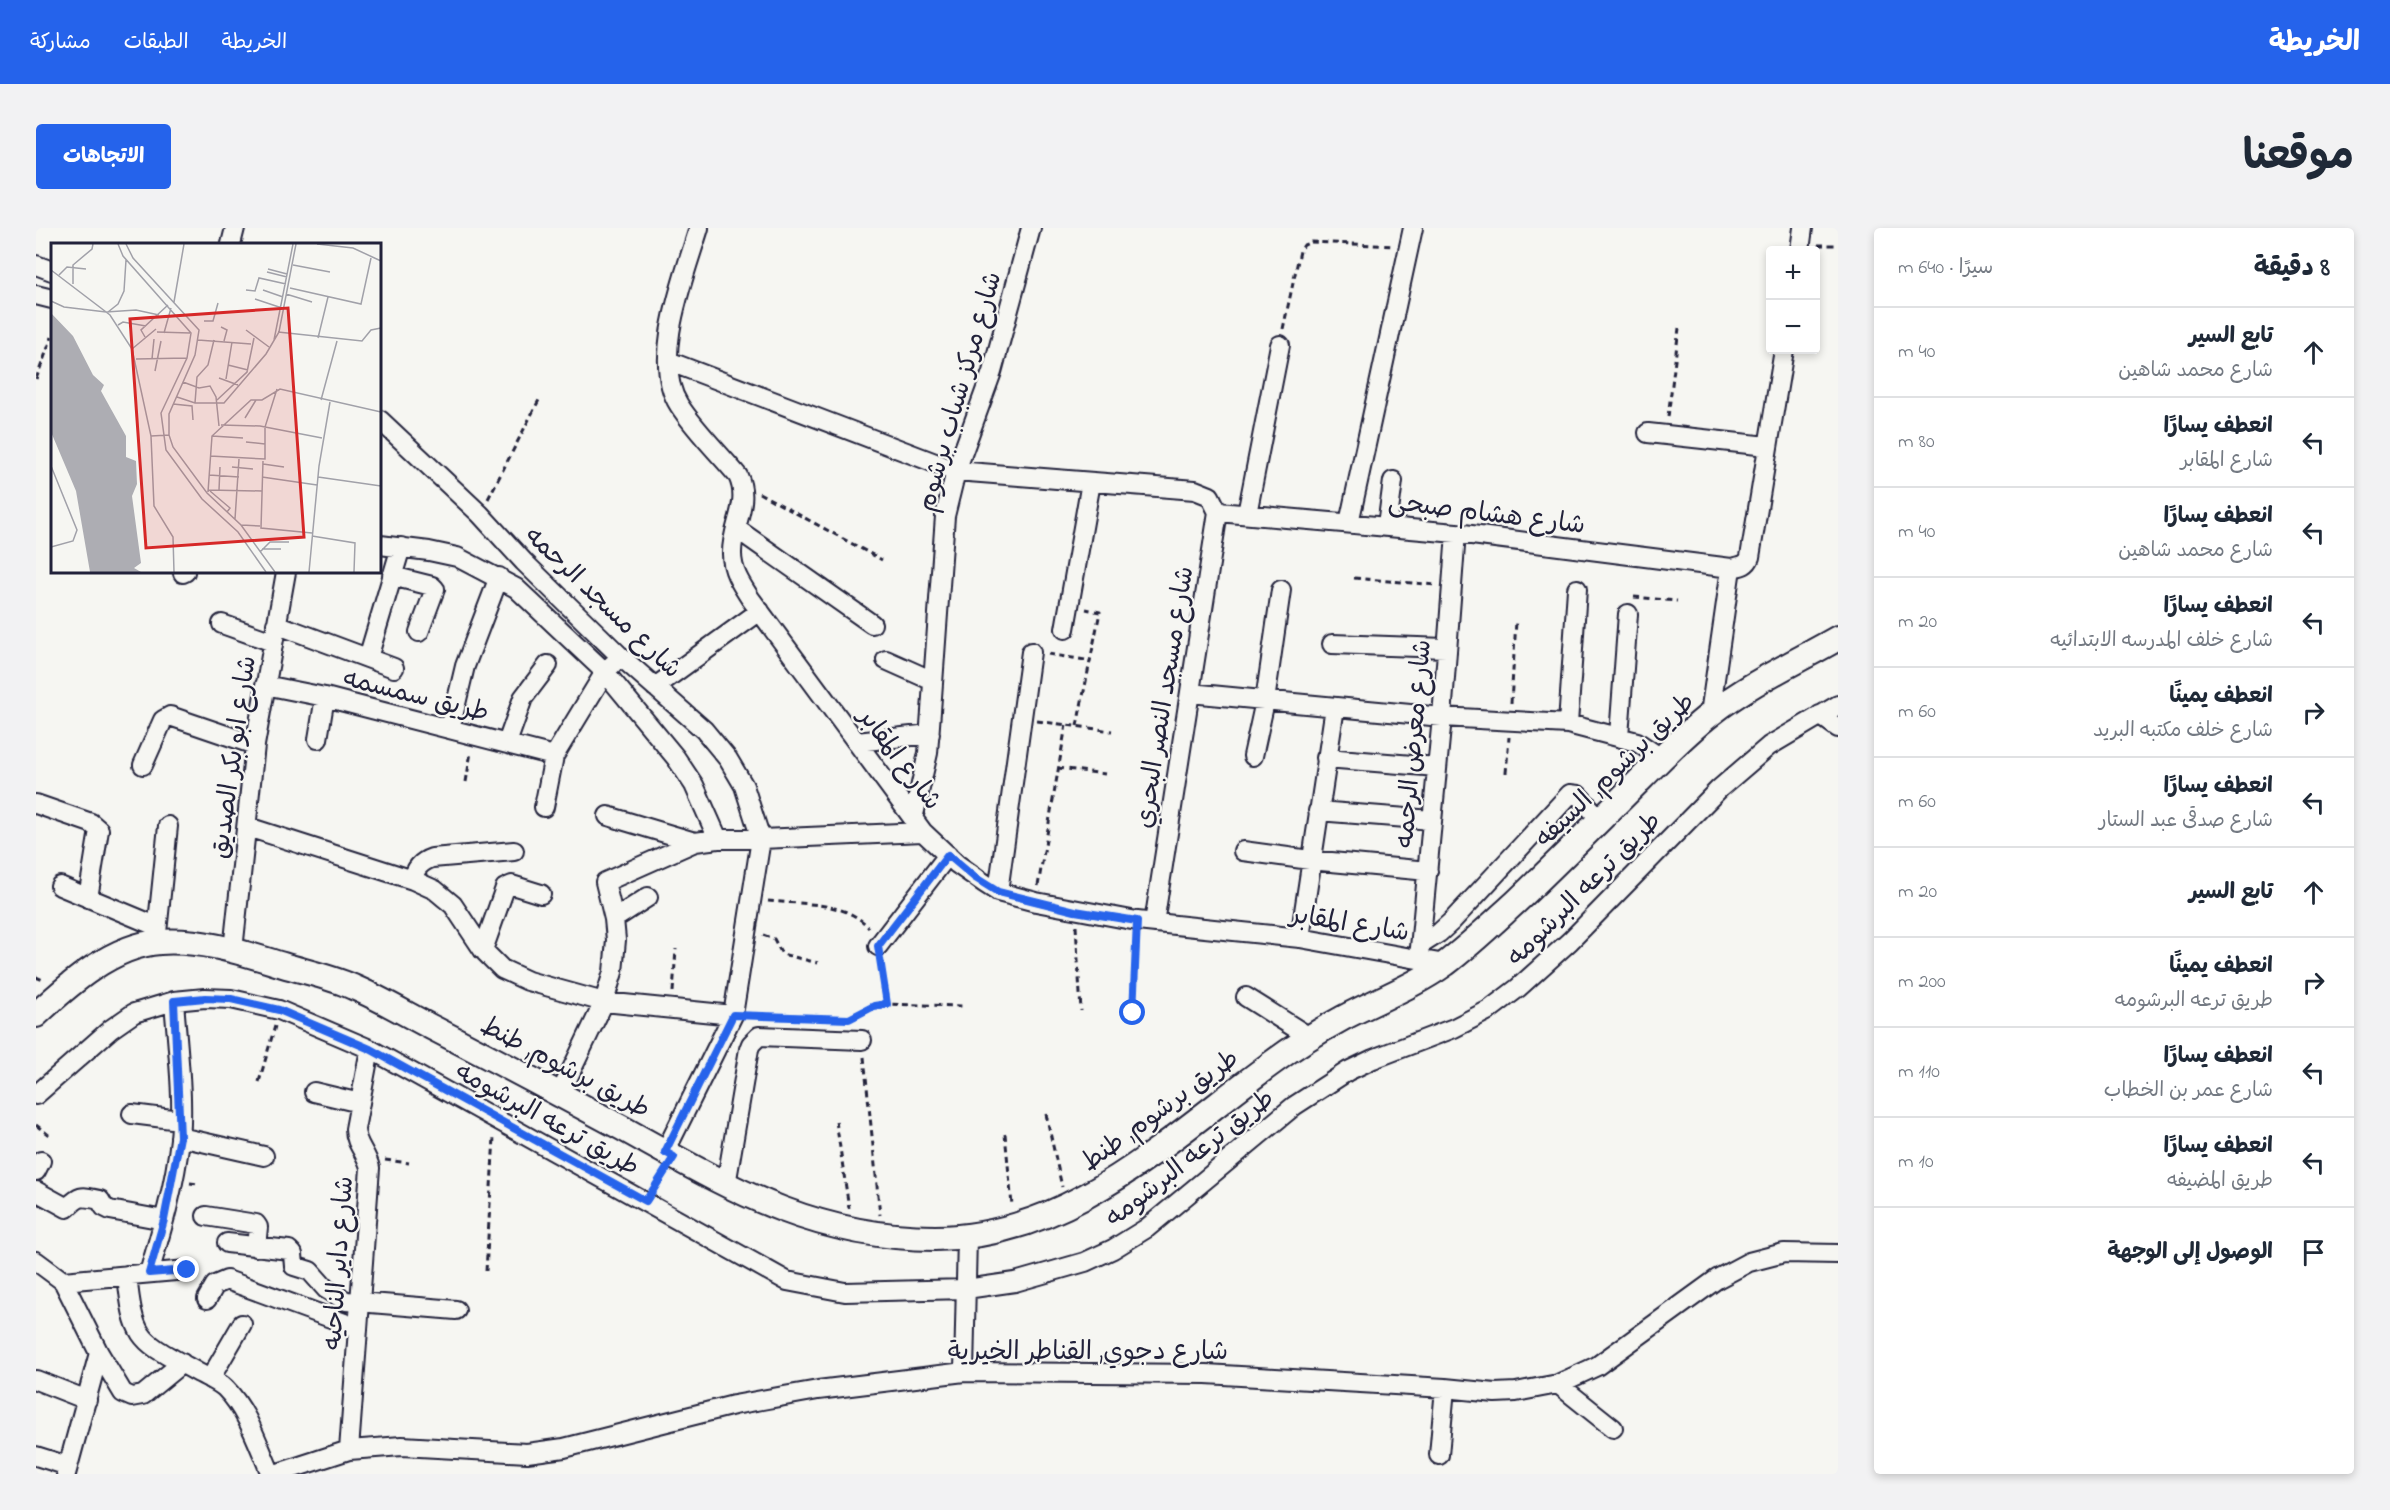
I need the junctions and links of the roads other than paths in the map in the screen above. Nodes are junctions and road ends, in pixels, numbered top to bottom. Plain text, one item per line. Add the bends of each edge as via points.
1 (235, 228) edge
2 (699, 228) edge
3 (1031, 228) edge
4 (1413, 228) edge
5 (1803, 228) edge
6 (231, 243) edge
7 (1801, 246) edge
8 (36, 266) edge
9 (51, 271) edge
10 (36, 295) edge
11 (51, 300) edge
12 (1280, 345) road end
13 (1783, 354) edge
14 (668, 361) junction
15 (382, 424) edge
16 (1657, 433) road end
17 (1767, 446) junction
18 (956, 471) junction
19 (1393, 481) dead end
20 (1091, 482) junction
21 (1218, 512) junction
22 (1247, 514) junction
23 (1349, 523) junction
24 (1387, 526) junction
25 (737, 530) junction
26 (1455, 533) junction
27 (381, 545) edge
28 (400, 547) junction
29 (1739, 565) junction
30 (286, 573) edge
31 (392, 576) junction
32 (499, 577) junction
33 (1577, 589) dead end
34 (1281, 590) dead end
35 (760, 611) junction
36 (1628, 614) road end
37 (222, 624) dead end
38 (872, 624) dead end
39 (1065, 630) dead end
40 (419, 632) dead end
41 (274, 633) junction
42 (1838, 638) edge
43 (1332, 644) dead end
44 (1446, 648) junction
45 (1031, 652) road end
46 (620, 656) junction
47 (368, 658) junction
48 (886, 660) dead end
49 (548, 665) dead end
50 (394, 669) dead end
51 (605, 672) junction
52 (933, 681) junction
53 (265, 685) junction
54 (656, 687) junction
55 (1190, 693) junction
56 (324, 697) junction
57 (1264, 701) junction
58 (1838, 705) edge
59 (1335, 707) junction
60 (1710, 714) junction
61 (1820, 715) junction
62 (1442, 717) junction
63 (1568, 724) junction
64 (1838, 728) edge
65 (450, 729) junction
66 (930, 735) junction
67 (1619, 736) junction
68 (318, 739) dead end
69 (857, 742) junction
70 (507, 743) junction
71 (255, 745) junction
72 (554, 756) junction
73 (1253, 756) dead end
74 (1326, 758) junction
75 (1661, 758) junction
76 (143, 765) dead end
77 (1437, 767) junction
78 (36, 804) edge
79 (544, 807) dead end
80 (1318, 811) junction
81 (608, 816) dead end
82 (1600, 819) junction
83 (1432, 820) junction
84 (168, 826) dead end
85 (918, 826) junction
86 (248, 827) junction
87 (718, 839) junction
88 (761, 839) junction
89 (695, 842) junction
90 (514, 851) dead end
91 (1243, 851) dead end
92 (948, 855) junction
93 (1310, 860) junction
94 (1428, 871) junction
95 (413, 880) junction
96 (60, 886) dead end
97 (998, 892) junction
98 (541, 894) dead end
99 (648, 897) dead end
100 (88, 898) junction
101 (614, 919) junction
102 (1145, 922) junction
103 (156, 934) junction
104 (1300, 938) junction
105 (878, 946) road end
106 (233, 950) junction
107 (483, 951) junction
108 (1421, 951) junction
109 (1445, 964) junction
110 (1246, 997) dead end
111 (174, 1001) junction
112 (604, 1002) junction
113 (36, 1015) edge
114 (733, 1015) junction
115 (1311, 1038) junction
116 (862, 1040) road end
117 (370, 1049) junction
118 (314, 1092) dead end
119 (560, 1094) junction
120 (36, 1095) edge
121 (360, 1103) junction
122 (132, 1114) dead end
123 (180, 1129) junction
124 (670, 1155) junction
125 (264, 1156) dead end
126 (726, 1185) junction
127 (36, 1191) edge
128 (206, 1216) dead end
129 (164, 1220) junction
130 (967, 1236) junction
131 (227, 1243) dead end
132 (256, 1247) junction
133 (1838, 1254) edge
134 (36, 1261) edge
135 (187, 1270) dead end
136 (149, 1273) junction
137 (127, 1275) junction
138 (63, 1281) junction
139 (966, 1289) junction
140 (207, 1299) dead end
141 (360, 1302) junction
142 (456, 1310) dead end
143 (242, 1324) dead end
144 (358, 1328) junction
145 (99, 1353) junction
146 (182, 1363) junction
147 (964, 1371) junction
148 (210, 1379) junction
149 (36, 1380) edge
150 (1558, 1384) junction
151 (1444, 1388) junction
152 (87, 1400) junction
153 (1613, 1428) dead end
154 (349, 1450) junction
155 (1439, 1455) dead end
156 (36, 1456) edge
157 (67, 1470) edge
158 (273, 1474) edge

1 - 6 street
2 - 14 street via 672,323
3 - 18 street, شارع مركز شباب برشوم via 993,372
4 - 23 street
5 - 7 street
8 - 9 street
10 - 11 street
12 - 22 street
13 - 17 street
14 - 18 street
14 - 25 street, شارع المقابر via 678,404 741,483 743,506
15 - 46 street, شارع مسجد الرحمه via 480,514
16 - 17 street
17 - 29 street
18 - 20 street
18 - 52 street, شارع مركز شباب برشوم via 945,516
19 - 24 street
20 - 21 street via 1195,490 1210,496
20 - 39 street
21 - 22 street, شارع هشام صبحى
21 - 55 street, شارع مسجد النصر البحري
22 - 23 street, شارع هشام صبحى
23 - 24 street, شارع هشام صبحى
24 - 26 street, شارع هشام صبحى
25 - 35 street, شارع المقابر via 732,554 734,569
25 - 38 street
26 - 29 street, شارع هشام صبحى
26 - 44 street, شارع معرض الرحمه
27 - 28 street
28 - 31 street
28 - 32 street via 457,557
29 - 60 street
30 - 41 street, شارع ابو بكر الصديق
31 - 40 street via 435,589
31 - 47 street
32 - 51 street via 516,588
32 - 65 street via 465,666
33 - 63 street
34 - 57 street
35 - 54 street
35 - 69 street, شارع المقابر
36 - 67 street
37 - 41 street
41 - 47 street
41 - 53 street, شارع ابو بكر الصديق
42 - 60 main road, طريق برشوم, السيفه
43 - 44 street
44 - 62 street, شارع معرض الرحمه
45 - 97 street
46 - 51 street
46 - 54 street, شارع مسجد الرحمه
47 - 50 street
48 - 52 street
49 - 70 street via 523,698
51 - 72 street
51 - 87 street via 688,776
52 - 66 street, شارع مركز شباب برشوم
53 - 56 street, طريق سمسمه
53 - 71 street, شارع ابو بكر الصديق
54 - 88 street, شارع مسجد الرحمه via 704,730 728,759 744,786
55 - 57 street
55 - 102 street, شارع مسجد النصر البحري
56 - 65 street, طريق سمسمه
56 - 68 street
57 - 59 street
57 - 73 street
58 - 61 street, طريق ترعه البرشومه
59 - 62 street
59 - 74 street
60 - 75 main road, طريق برشوم, السيفه
61 - 64 street
61 - 139 street, طريق ترعه البرشومه via 1741,768 1570,941 1489,1010 1348,1071 1294,1106 1147,1228 1113,1249 1085,1262 1015,1282
62 - 63 street
62 - 77 street, شارع معرض الرحمه
63 - 67 street
65 - 70 street, طريق سمسمه
66 - 69 street
66 - 85 street, شارع مركز شباب برشوم
67 - 75 street via 1637,742
69 - 85 street, شارع المقابر
70 - 72 street, طريق سمسمه
71 - 76 street via 170,716 163,720
71 - 86 street, شارع ابو بكر الصديق
72 - 79 street
74 - 77 street
74 - 80 street
75 - 82 main road, طريق برشوم, السيفه
77 - 83 street, شارع معرض الرحمه
78 - 100 street via 91,823 99,830
80 - 83 street
80 - 93 street
81 - 89 street
82 - 108 street via 1578,795 1570,794
82 - 109 main road, طريق برشوم, السيفه via 1493,924
83 - 94 street, شارع معرض الرحمه
84 - 103 street
85 - 88 street
85 - 92 street, شارع المقابر
86 - 95 street
86 - 106 street, شارع ابو بكر الصديق
87 - 88 street
87 - 89 street
88 - 114 street
89 - 101 street via 604,883
90 - 95 street via 432,858 417,868
91 - 93 street
92 - 97 street, شارع المقابر
92 - 105 street
93 - 94 street
93 - 104 street
94 - 108 street, شارع معرض الرحمه
95 - 107 street via 435,890 453,905
96 - 100 street
97 - 102 street, شارع المقابر via 1075,911
98 - 107 street via 512,885 505,888
99 - 101 street
100 - 103 street
101 - 112 street via 615,956
102 - 104 street, شارع المقابر
103 - 106 main road, طريق برشوم, طنط
103 - 113 main road, طريق برشوم, طنط via 64,988
104 - 108 street, شارع المقابر
106 - 119 main road, طريق برشوم, طنط via 350,985
107 - 112 street via 501,969 528,981
108 - 109 street, شارع المقابر
109 - 115 main road, طريق برشوم, طنط via 1410,987
110 - 115 street
111 - 117 street, طريق ترعه البرشومه via 231,999 279,1010
111 - 120 street, طريق ترعه البرشومه via 134,1013
111 - 123 street
112 - 114 street
112 - 119 street
114 - 124 street
115 - 130 main road, طريق برشوم, طنط via 1277,1059 1117,1179 1066,1206
116 - 126 street via 759,1036 754,1039 749,1049
117 - 121 street, شارع داير الناحيه
117 - 139 street, طريق ترعه البرشومه via 787,1281 845,1292
118 - 121 street
119 - 124 main road, طريق برشوم, طنط
121 - 141 street, شارع داير الناحيه via 355,1135 370,1168
122 - 123 street
123 - 125 street
123 - 129 street
124 - 126 main road, طريق برشوم, طنط
126 - 130 main road, طريق برشوم, طنط via 801,1217 852,1231 931,1238
127 - 129 street via 66,1208 82,1197 100,1200 110,1210
128 - 132 street via 256,1224
129 - 136 street
130 - 139 street
131 - 132 street
132 - 141 street via 289,1250 296,1268 310,1271 335,1296
133 - 150 street, شارع دجوي, القناطر الخيرية via 1784,1253 1740,1265 1597,1366
134 - 138 street
135 - 136 street
136 - 137 street
137 - 138 street
137 - 146 street via 136,1327 145,1340
138 - 145 street
139 - 147 street
140 - 144 street via 215,1285 227,1280
141 - 142 street
141 - 144 street, شارع داير الناحيه
143 - 148 street
144 - 154 street, شارع داير الناحيه
145 - 146 street via 123,1393 132,1397 143,1395
145 - 152 street
146 - 148 street
147 - 151 street, شارع دجوي, القناطر الخيرية via 1161,1372
147 - 154 street, شارع دجوي, القناطر الخيرية via 734,1405 564,1448 527,1453 402,1446
148 - 158 street via 223,1386 239,1405
149 - 152 street
150 - 151 street, شارع دجوي, القناطر الخيرية via 1495,1393
150 - 153 street
151 - 155 street
152 - 157 street
154 - 158 street, شارع دجوي, القناطر الخيرية
156 - 157 street

